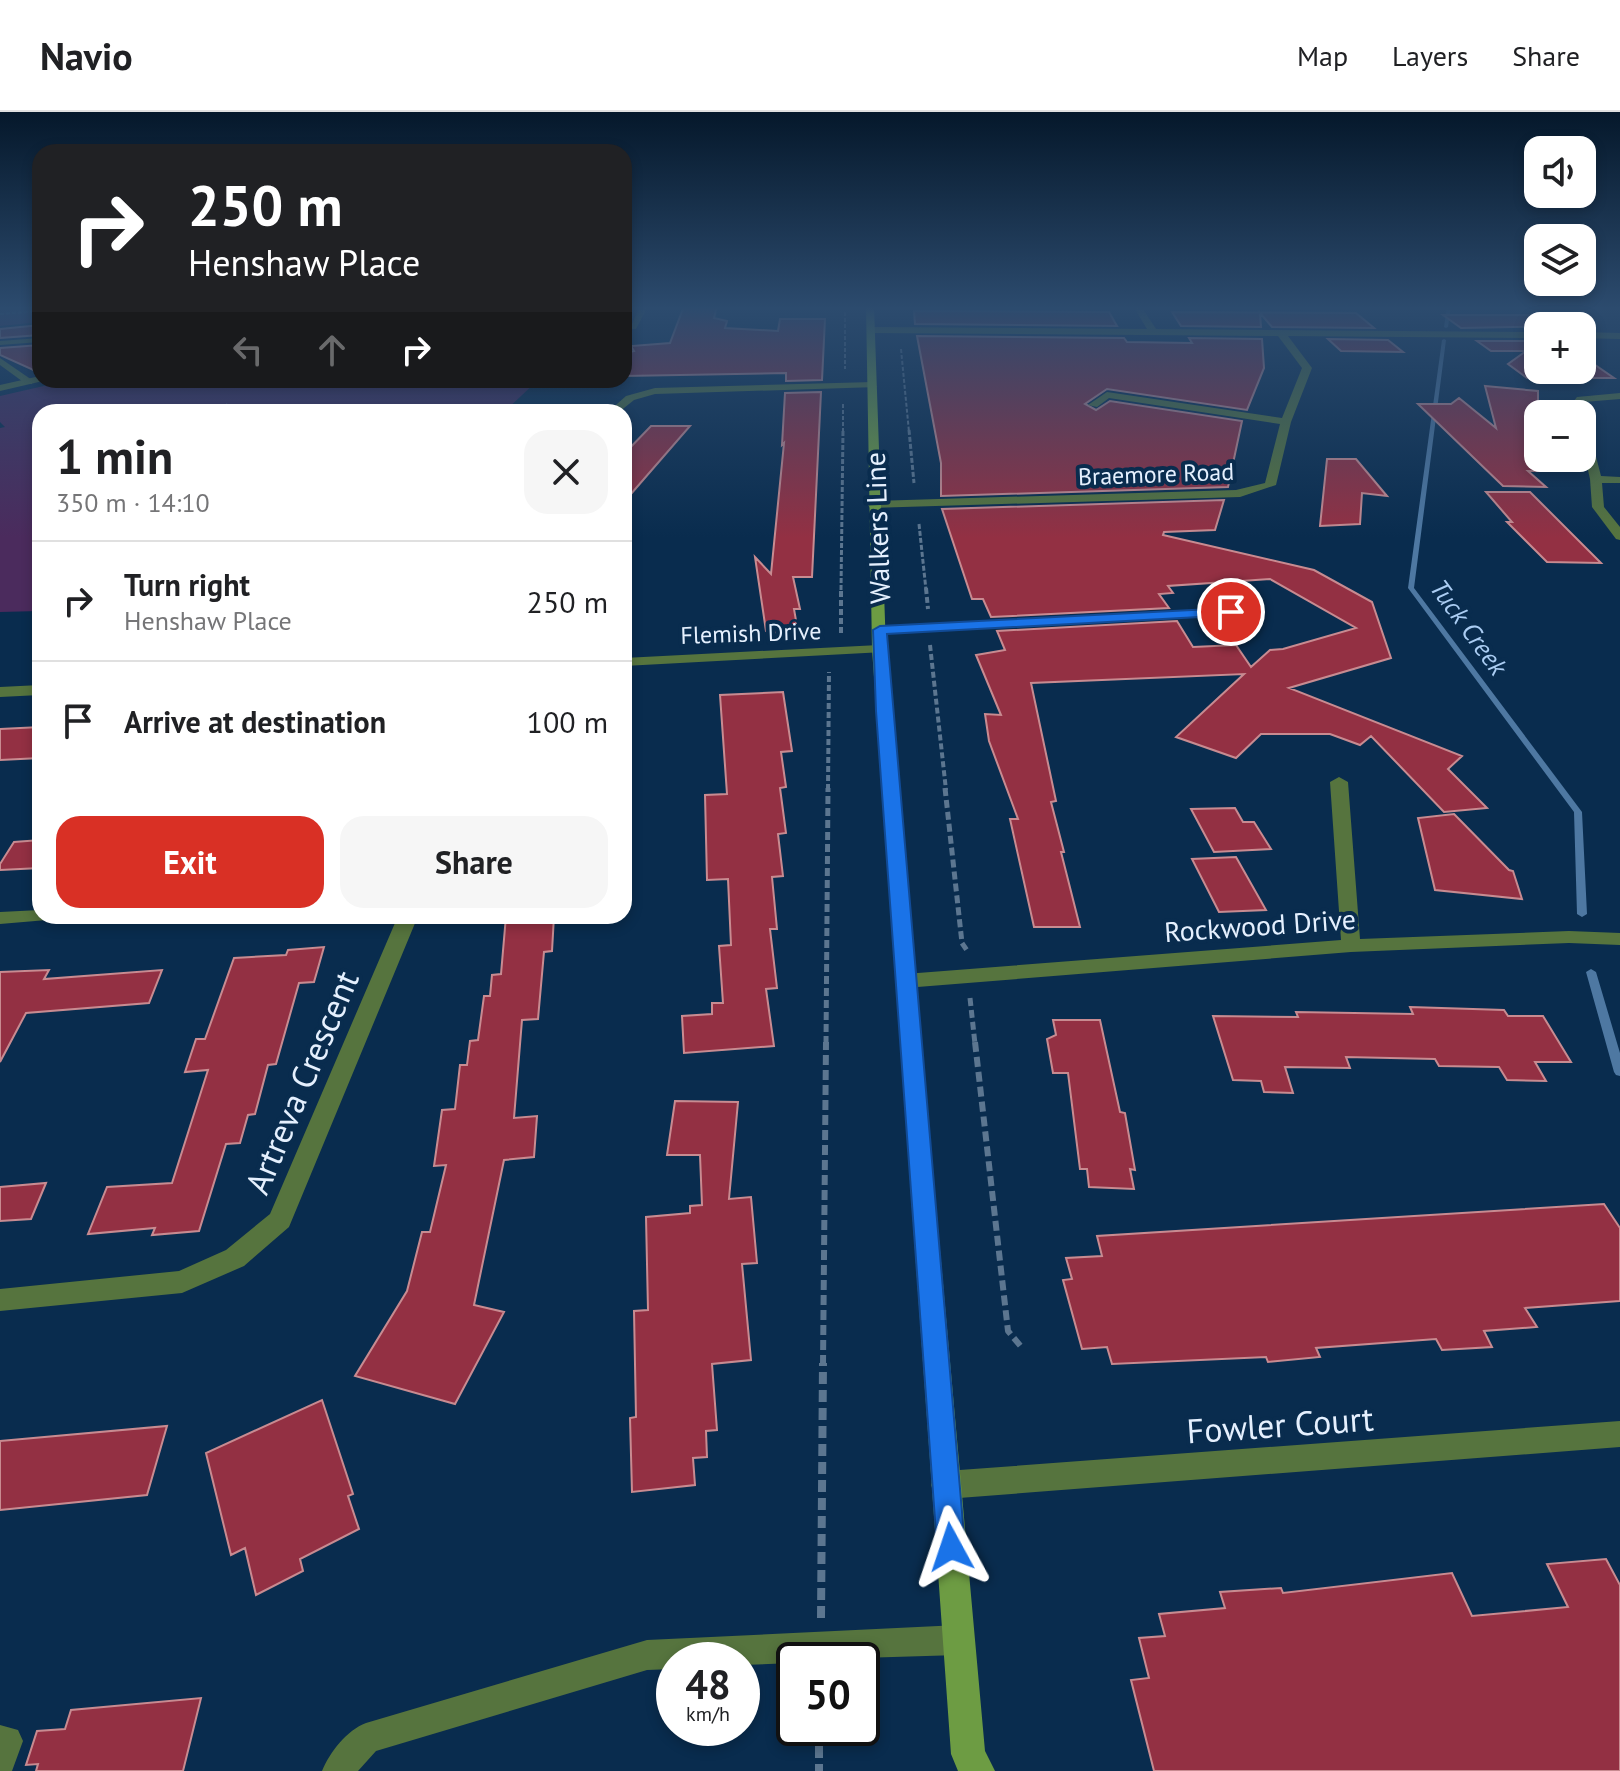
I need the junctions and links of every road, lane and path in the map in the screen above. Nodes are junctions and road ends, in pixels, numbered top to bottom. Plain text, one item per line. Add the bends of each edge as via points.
1 (22, 383) edge
2 (904, 383) edge
3 (1301, 383) edge
4 (845, 385) junction
5 (873, 385) joint
6 (0, 388) edge
7 (1620, 396) edge
8 (1580, 400) edge
9 (623, 404) edge
10 (1093, 405) dead end
11 (1286, 422) junction
12 (1594, 472) edge
13 (1596, 479) junction
14 (1620, 480) edge
15 (927, 504) junction
16 (874, 505) junction
17 (1620, 536) edge
18 (1231, 612) dead end
19 (934, 628) junction
20 (879, 640) junction
21 (838, 653) junction
22 (632, 662) edge
23 (32, 690) edge
24 (0, 692) edge
25 (1339, 782) dead end
26 (32, 916) edge
27 (0, 918) edge
28 (405, 924) edge
29 (1620, 939) edge
30 (1351, 946) junction
31 (983, 973) junction
32 (905, 981) junction
33 (0, 1300) edge
34 (1023, 1349) dead end
35 (1620, 1434) edge
36 (946, 1485) junction
37 (959, 1640) junction
38 (820, 1642) edge
39 (880, 1643) edge
40 (776, 1648) edge
41 (0, 1741) edge
42 (819, 1746) edge
43 (0, 1763) edge
44 (969, 1765) edge
45 (338, 1771) edge
46 (819, 1771) edge

1 - 6 street
2 - 15 path via 915,493
3 - 11 street, Braemore Road
4 - 5 street
4 - 9 street via 655,391
4 - 21 path
5 - 16 main road, Walkers Line
7 - 8 street
10 - 11 street via 1107,395
11 - 15 street, Braemore Road via 1270,485 1255,492
12 - 13 street
13 - 14 street
13 - 17 street via 1598,507
15 - 16 street, Braemore Road
15 - 19 path via 918,513
16 - 20 main road, Walkers Line
18 - 19 street, Flemish Drive
19 - 20 street, Flemish Drive
19 - 31 path via 929,640 962,943
20 - 21 street, Flemish Drive
20 - 32 main road, Walkers Line
21 - 22 street, Flemish Drive
21 - 38 path via 829,669
23 - 24 street
25 - 30 street
26 - 27 street
28 - 33 street, Artreva Crescent via 280,1220 235,1258 182,1282
29 - 30 street, Rockwood Drive
30 - 31 street, Rockwood Drive
31 - 32 street, Rockwood Drive
31 - 34 path via 970,996 1008,1331
32 - 36 main road, Walkers Line
35 - 36 street, Fowler Court
36 - 37 main road, Walkers Line
37 - 39 lane
37 - 44 main road, Walkers Line
40 - 45 lane via 647,1655 366,1738
41 - 43 lane via 7,1741
42 - 46 path

